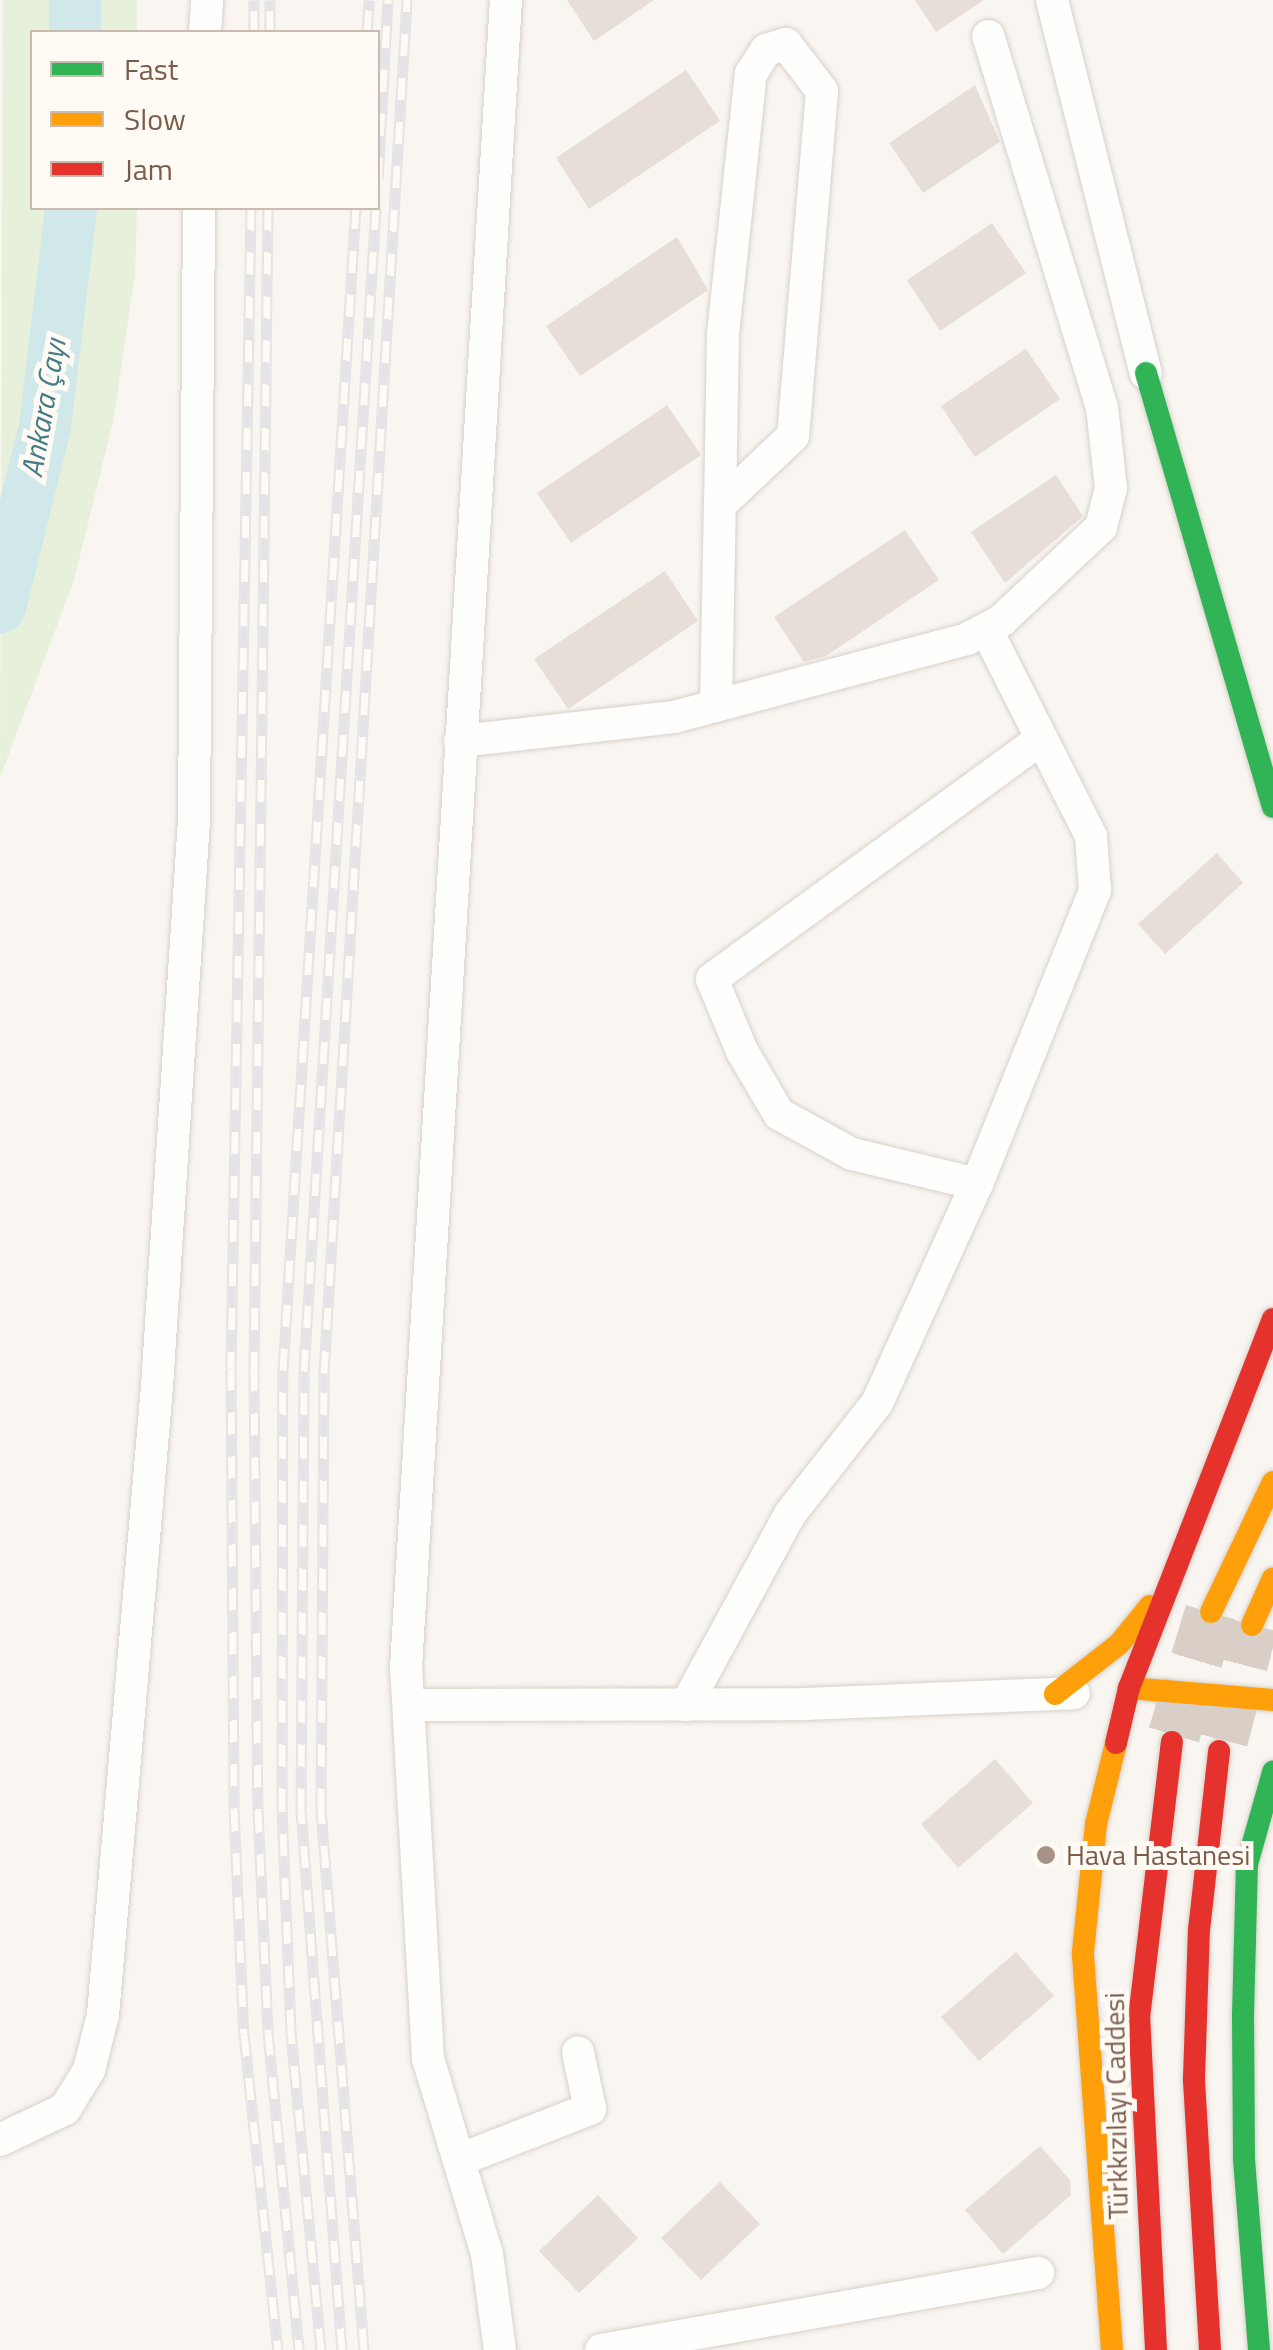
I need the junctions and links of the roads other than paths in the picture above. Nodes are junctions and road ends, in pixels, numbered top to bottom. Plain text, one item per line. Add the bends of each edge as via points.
1 (206, 0) edge
2 (506, 0) edge
3 (1052, 0) edge
4 (206, 30) edge
5 (988, 36) dead end
6 (200, 210) edge
7 (1146, 373) junction
8 (720, 506) junction
9 (986, 628) junction
10 (716, 706) junction
11 (1273, 726) edge
12 (1040, 740) junction
13 (460, 741) junction
14 (1273, 807) edge
15 (977, 1184) junction
16 (1273, 1319) edge
17 (1273, 1354) edge
18 (1252, 1376) junction
19 (1273, 1482) edge
20 (1273, 1578) edge
21 (1166, 1585) junction
22 (1211, 1612) tunnel mouth
23 (1252, 1625) tunnel mouth
24 (1129, 1688) junction
25 (1056, 1694) junction
26 (1273, 1700) edge
27 (409, 1705) junction
28 (686, 1705) junction
29 (1172, 1742) tunnel mouth
30 (1219, 1751) tunnel mouth
31 (1273, 1772) edge
32 (578, 2052) dead end
33 (0, 2140) edge
34 (459, 2160) junction
35 (1038, 2273) dead end
36 (500, 2350) edge
37 (601, 2350) edge
38 (1112, 2350) edge
39 (1156, 2350) edge
40 (1210, 2350) edge
41 (1259, 2350) edge

1 - 4 street
2 - 13 street
3 - 7 street
5 - 9 street via 1102,408 1112,488 1102,527 1068,564
6 - 33 street via 194,820 157,1386 103,2015 89,2070 64,2109
7 - 11 main road
7 - 14 main road
8 - 8 street via 723,334 751,74 766,50 786,44 822,91 793,436
8 - 10 street
9 - 10 street
9 - 12 street
10 - 13 street via 674,717
12 - 15 street via 1091,836 1095,890
12 - 15 street via 712,979 742,1051 779,1114 852,1154
13 - 27 street
15 - 28 street via 877,1403 790,1514
16 - 18 main road
17 - 18 main road
18 - 21 main road
19 - 22 main road
20 - 23 main road
21 - 24 main road
21 - 25 main road via 1119,1644
24 - 25 street
24 - 26 main road
24 - 38 main road via 1096,1824 1084,1952
25 - 28 street
27 - 28 street
27 - 34 street via 428,2059
29 - 39 main road, Türkkızılayı Caddesi via 1138,2018
30 - 40 main road via 1199,1930 1194,2078
31 - 41 main road via 1248,1864 1244,2015 1244,2158
32 - 34 street via 590,2109
34 - 36 street via 487,2254
35 - 37 street

